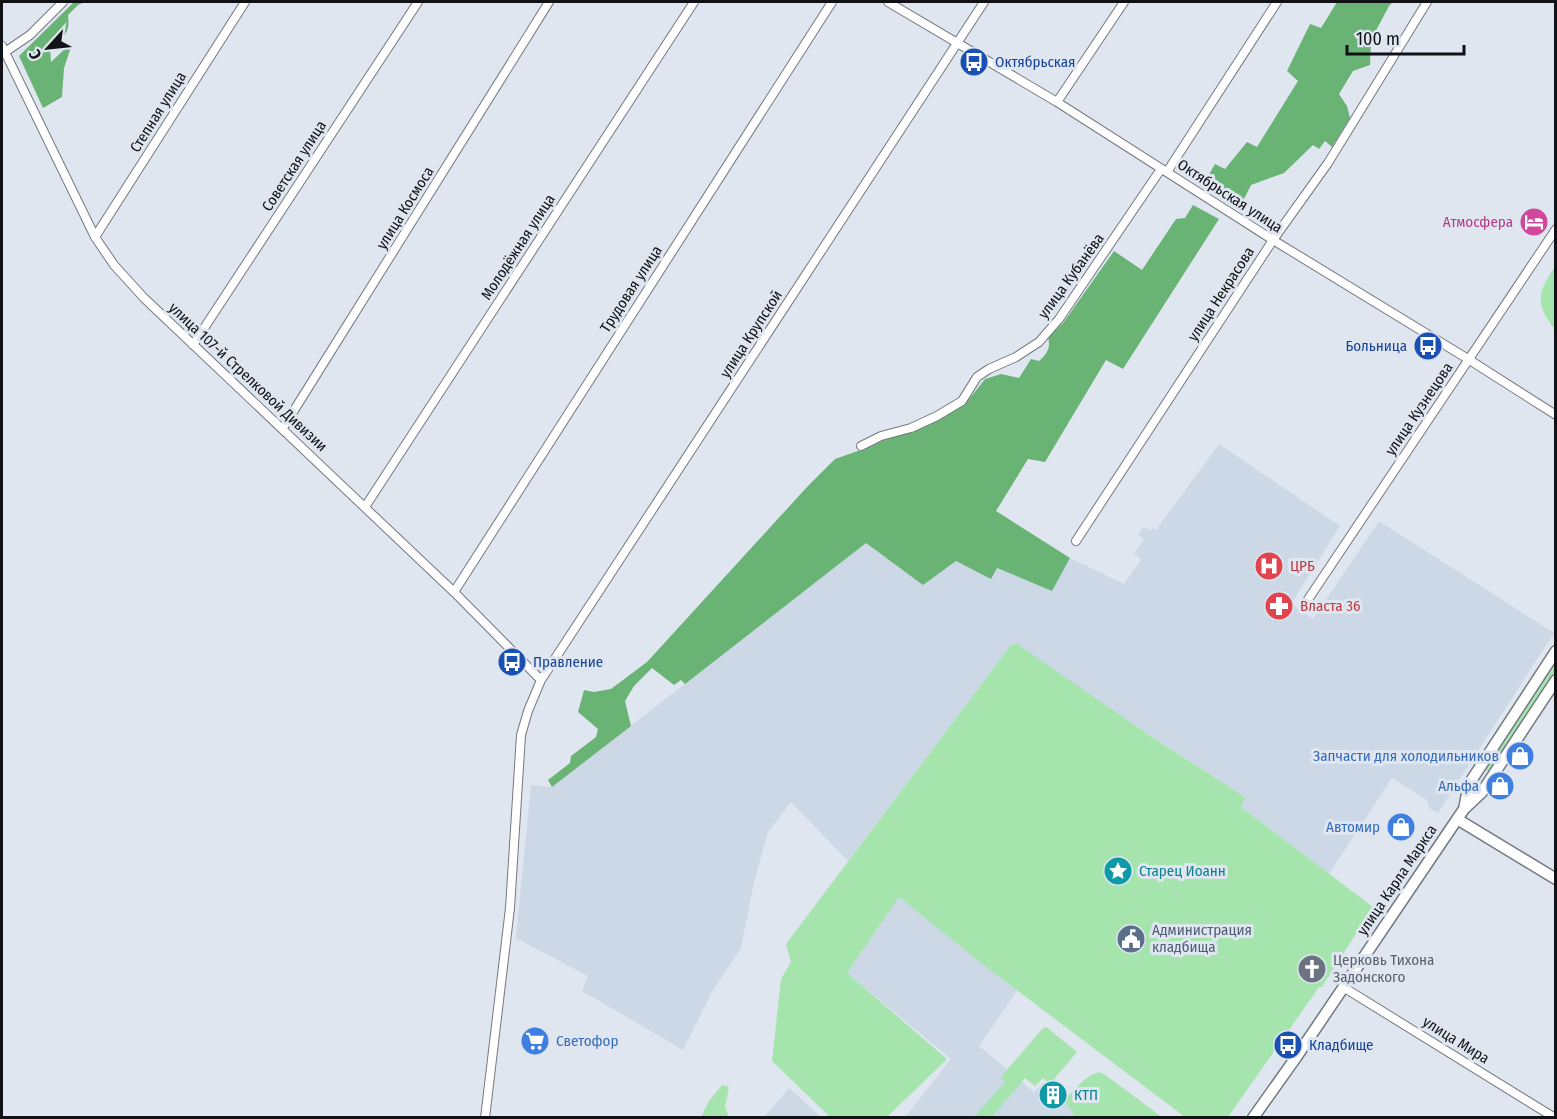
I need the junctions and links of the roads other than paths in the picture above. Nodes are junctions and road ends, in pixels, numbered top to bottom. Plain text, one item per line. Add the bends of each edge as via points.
1 (63, 2) edge
2 (244, 2) edge
3 (418, 2) edge
4 (549, 2) edge
5 (694, 2) edge
6 (832, 2) edge
7 (888, 2) edge
8 (984, 2) edge
9 (1124, 2) edge
10 (1276, 2) edge
11 (1427, 2) edge
12 (957, 42) junction
13 (3, 49) edge
14 (1057, 102) junction
15 (1164, 170) junction
16 (1556, 229) edge
17 (95, 237) junction
18 (1273, 240) junction
19 (193, 345) junction
20 (1468, 359) junction
21 (1556, 415) edge
22 (283, 428) junction
23 (861, 446) dead end
24 (365, 507) junction
25 (1077, 540) dead end
26 (454, 591) junction
27 (1305, 604) dead end
28 (1556, 651) edge
29 (542, 680) junction
30 (1556, 680) edge
31 (1464, 809) junction
32 (1457, 819) junction
33 (1556, 879) edge
34 (1343, 987) junction
35 (485, 1118) edge
36 (1253, 1118) edge
37 (1555, 1118) edge

1 - 13 street via 30,35
2 - 17 street, Степная улица
3 - 19 street, Советская улица
4 - 22 street, улица Космоса
5 - 24 street, Молодёжная улица
6 - 26 street, Трудовая улица
7 - 12 street, Октябрьская улица
8 - 12 street, улица Крупской
9 - 14 street
10 - 15 street, улица Кубанёва
11 - 18 street, улица Некрасова via 1328,163
12 - 14 street, Октябрьская улица
12 - 29 street, улица Крупской
13 - 17 street, улица 107-й Стрелковой Дивизии
14 - 15 street, Октябрьская улица
15 - 18 street, Октябрьская улица
15 - 23 street, улица Кубанёва via 1039,342 977,377 962,401 937,416
16 - 20 street, улица Кузнецова
17 - 19 street, улица 107-й Стрелковой Дивизии via 114,265
18 - 20 street, Октябрьская улица
18 - 25 street, улица Некрасова
19 - 22 street, улица 107-й Стрелковой Дивизии
20 - 21 street, Октябрьская улица
20 - 27 street, улица Кузнецова
22 - 24 street, улица 107-й Стрелковой Дивизии
24 - 26 street, улица 107-й Стрелковой Дивизии
26 - 29 street, улица 107-й Стрелковой Дивизии
28 - 31 main road, улица Карла Маркса via 1469,784
29 - 35 street, улица Крупской via 521,735 510,908
30 - 31 main road, улица Карла Маркса via 1482,792
31 - 32 main road, улица Карла Маркса
32 - 33 main road
32 - 34 main road, улица Карла Маркса
34 - 36 main road, улица Карла Маркса
34 - 37 street, улица Мира

